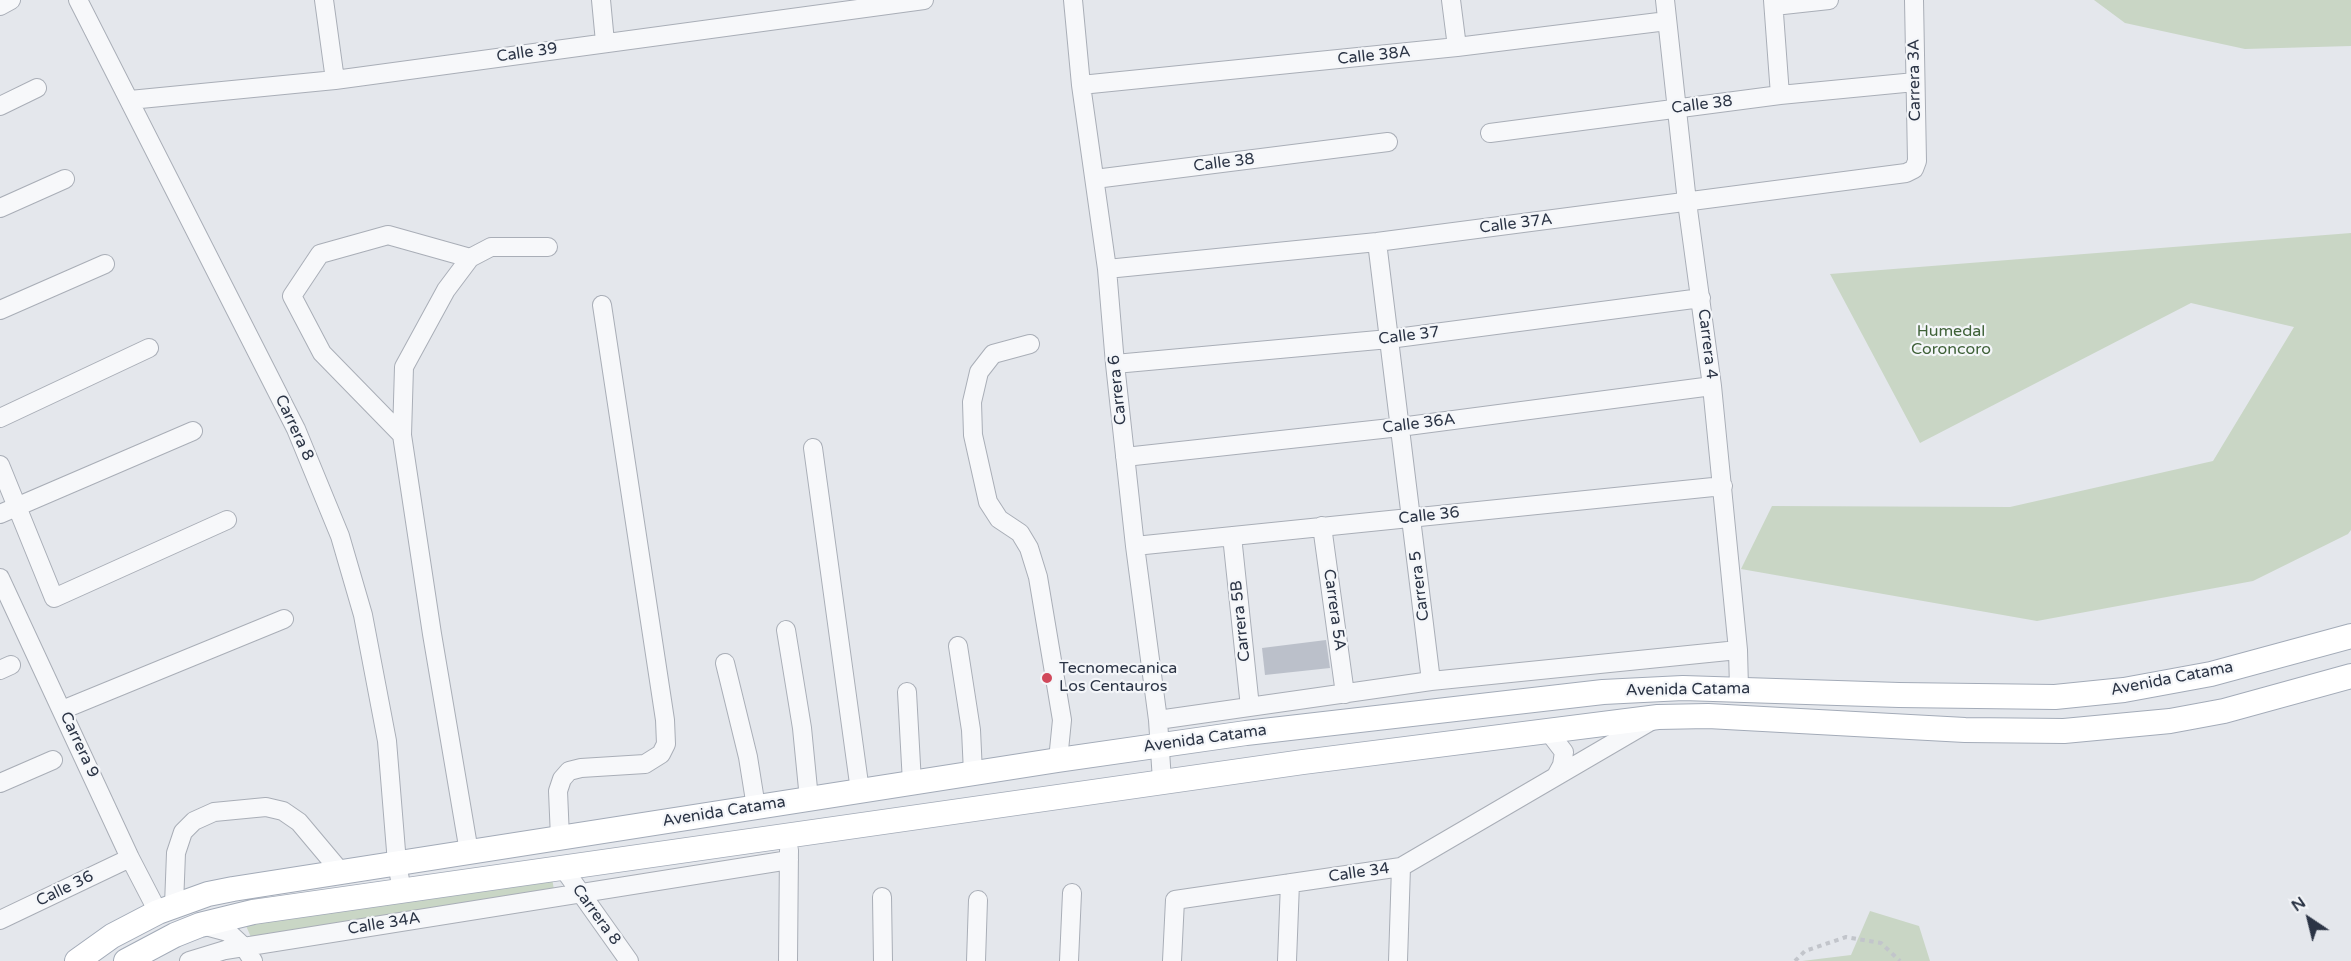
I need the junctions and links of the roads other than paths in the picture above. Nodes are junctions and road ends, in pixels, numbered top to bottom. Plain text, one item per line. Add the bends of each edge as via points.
1 (11, 0) edge
2 (78, 0) edge
3 (324, 0) edge
4 (601, 0) edge
5 (924, 0) edge
6 (1073, 0) edge
7 (1452, 0) edge
8 (1665, 0) edge
9 (1829, 0) edge
10 (1914, 0) edge
11 (1773, 3) edge
12 (0, 6) edge
13 (1667, 21) junction
14 (605, 42) junction
15 (1457, 47) junction
16 (334, 80) junction
17 (1914, 82) junction
18 (1081, 85) junction
19 (37, 88) dead end
20 (1780, 95) junction
21 (130, 100) junction
22 (0, 106) edge
23 (1678, 108) junction
24 (1490, 132) dead end
25 (1388, 142) dead end
26 (1917, 161) joint
27 (65, 179) dead end
28 (1095, 179) junction
29 (1687, 202) junction
30 (0, 208) edge
31 (1377, 242) junction
32 (548, 247) dead end
33 (470, 258) junction
34 (105, 264) dead end
35 (1107, 269) junction
36 (1701, 298) junction
37 (602, 305) dead end
38 (0, 310) edge
39 (1389, 339) junction
40 (1030, 344) dead end
41 (149, 348) dead end
42 (1115, 364) junction
43 (1712, 386) junction
44 (0, 418) edge
45 (1400, 427) junction
46 (193, 431) dead end
47 (402, 435) junction
48 (813, 448) dead end
49 (1125, 457) junction
50 (0, 465) edge
51 (1723, 486) junction
52 (8, 510) edge
53 (1412, 518) junction
54 (227, 520) dead end
55 (1322, 526) junction
56 (1232, 536) junction
57 (1135, 546) junction
58 (0, 578) edge
59 (284, 619) dead end
60 (786, 630) dead end
61 (2351, 636) edge
62 (958, 646) dead end
63 (1738, 650) junction
64 (725, 663) dead end
65 (2351, 676) edge
66 (1431, 681) junction
67 (1739, 688) junction
68 (907, 692) dead end
69 (1345, 693) junction
70 (1250, 707) junction
71 (62, 710) junction
72 (1658, 717) junction
73 (1158, 720) junction
74 (1548, 731) junction
75 (1159, 745) junction
76 (53, 760) dead end
77 (1058, 760) junction
78 (974, 773) junction
79 (1556, 776) junction
80 (1162, 781) junction
81 (0, 783) edge
82 (912, 783) junction
83 (860, 791) junction
84 (809, 799) junction
85 (756, 807) junction
86 (790, 834) junction
87 (560, 838) junction
88 (469, 852) junction
89 (130, 858) junction
90 (789, 860) junction
91 (397, 863) junction
92 (1401, 867) junction
93 (562, 868) junction
94 (341, 872) junction
95 (1290, 883) junction
96 (402, 891) junction
97 (579, 892) junction
98 (1072, 893) dead end
99 (882, 897) dead end
100 (978, 900) dead end
101 (166, 908) junction
102 (0, 920) edge
103 (200, 925) junction
104 (249, 954) edge
105 (77, 961) edge
106 (126, 961) edge
107 (189, 961) edge
108 (629, 961) edge
109 (788, 961) edge
110 (883, 961) edge
111 (976, 961) edge
112 (1069, 961) edge
113 (1173, 961) edge
114 (1287, 961) edge
115 (1398, 961) edge

1 - 12 street
2 - 21 street, Carrera 8
3 - 16 street
4 - 14 street
5 - 14 street, Calle 39
6 - 18 street, Carrera 6
7 - 15 street
8 - 13 street, Carrera 4
9 - 11 street
10 - 17 street, Carrera 3A
11 - 20 street
13 - 15 street, Calle 38A
13 - 23 street, Carrera 4
14 - 16 street, Calle 39
15 - 18 street, Calle 38A
16 - 21 street, Calle 39
17 - 20 street, Calle 38
17 - 26 street, Carrera 3A
18 - 28 street, Carrera 6
19 - 22 street
20 - 23 street, Calle 38
21 - 91 street, Carrera 8 via 296,429 340,536 363,615 387,741
23 - 24 street, Calle 38
23 - 29 street, Carrera 4
25 - 28 street, Calle 38
26 - 29 street, Calle 37A via 1914,169 1906,173
27 - 30 street
28 - 35 street, Carrera 6
29 - 31 street, Calle 37A
29 - 36 street, Carrera 4
31 - 35 street, Calle 37A
31 - 39 street, Carrera 5
32 - 33 street via 491,248
33 - 47 street via 446,290 404,367
33 - 47 street via 388,234 320,254 292,297 322,353
34 - 38 street
35 - 42 street, Carrera 6
36 - 39 street, Calle 37
36 - 43 street, Carrera 4
37 - 87 street via 666,744 661,754 645,764 569,771 558,792
39 - 42 street, Calle 37
39 - 45 street, Carrera 5
40 - 77 street via 993,354 979,372 972,402 973,435 988,502 999,519 1020,533 1038,577 1062,720
41 - 44 street
42 - 49 street, Carrera 6
43 - 45 street, Calle 36A
43 - 51 street, Carrera 4
45 - 49 street, Calle 36A
45 - 53 street, Carrera 5
46 - 52 street
47 - 88 street
48 - 83 street
49 - 57 street, Carrera 6
50 - 52 street
51 - 53 street, Calle 36
51 - 63 street, Carrera 4
52 - 54 street via 54,598
53 - 55 street, Calle 36
53 - 66 street, Carrera 5
55 - 56 street, Calle 36
55 - 69 street, Carrera 5A
56 - 57 street, Calle 36
56 - 70 street, Carrera 5B
57 - 73 street, Carrera 6
58 - 71 street, Carrera 9
59 - 71 street
60 - 84 street
61 - 67 main road, Avenida Catama via 2211,674 2124,690 2055,697
62 - 78 street
63 - 66 street, Avenida Catama
63 - 67 street, Carrera 4
64 - 85 street
65 - 72 main road, Avenida Catama via 2223,711 2170,721 2064,731
66 - 69 street, Avenida Catama
67 - 75 main road, Avenida Catama via 1603,692
68 - 82 street
69 - 70 street, Avenida Catama
70 - 73 street, Avenida Catama
71 - 89 street, Carrera 9
72 - 74 main road, Avenida Catama
72 - 79 street, Calle 34
73 - 75 street, Carrera 6
74 - 79 street via 1564,752
74 - 80 main road, Avenida Catama
75 - 77 main road, Avenida Catama
75 - 80 street, Carrera 6
76 - 81 street
77 - 78 main road, Avenida Catama
78 - 82 main road, Avenida Catama
79 - 92 street, Calle 34
80 - 86 main road, Avenida Catama
82 - 83 main road, Avenida Catama
83 - 84 main road, Avenida Catama
84 - 85 main road, Avenida Catama
85 - 87 main road, Avenida Catama
86 - 90 street
86 - 93 main road, Avenida Catama
87 - 88 main road, Avenida Catama
88 - 91 main road, Avenida Catama
89 - 101 street, Carrera 9
89 - 102 street, Calle 36
90 - 97 street, Calle 34A
90 - 109 street
91 - 94 main road, Avenida Catama
91 - 96 street, Carrera 8
92 - 95 street, Calle 34
92 - 115 street
93 - 96 main road, Avenida Catama
93 - 97 street, Carrera 8
94 - 101 main road, Avenida Catama via 233,888
94 - 101 street via 299,822 283,811 266,807 214,812 194,821 183,832
95 - 113 street, Calle 34 via 1175,900
95 - 114 street
96 - 103 main road, Avenida Catama via 253,912
97 - 104 street, Calle 34A
97 - 108 street, Carrera 8
98 - 112 street
99 - 110 street
100 - 111 street
101 - 105 main road, Avenida Catama via 112,936
103 - 104 street via 228,932
103 - 106 main road, Avenida Catama
104 - 107 street, Calle 34A via 225,950

